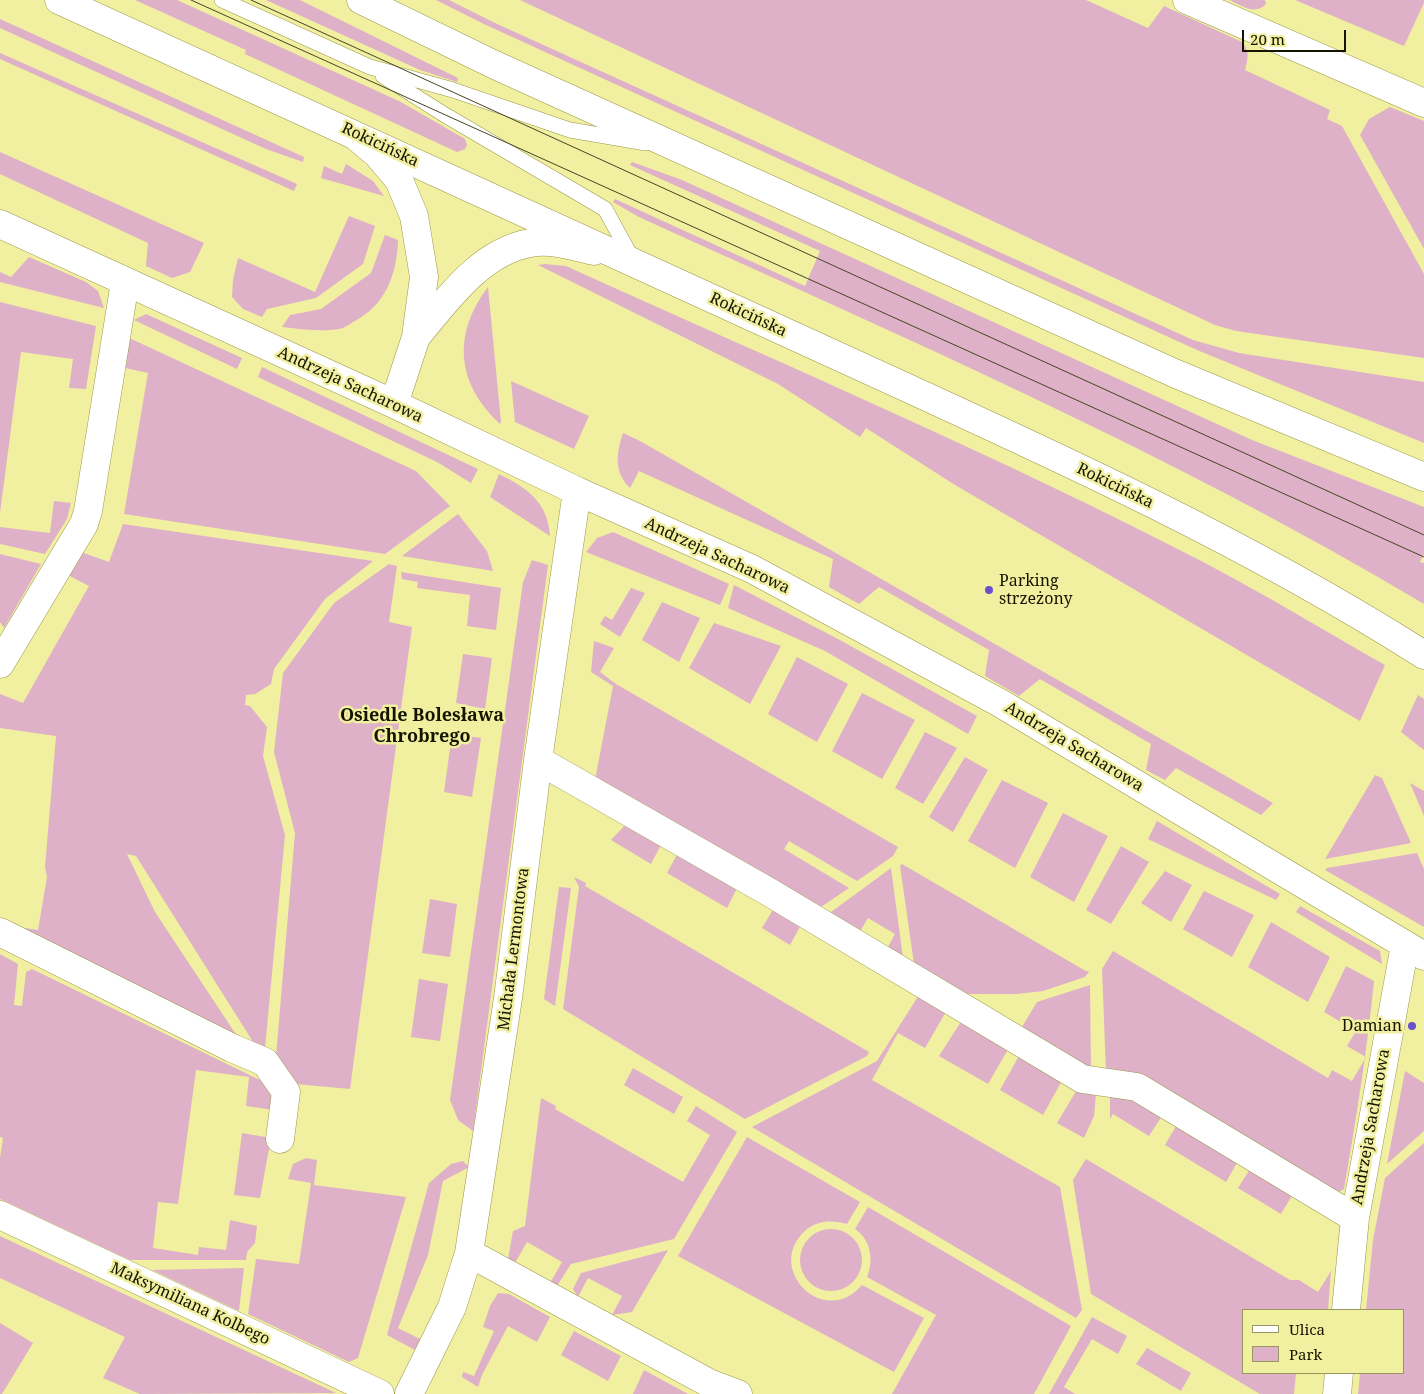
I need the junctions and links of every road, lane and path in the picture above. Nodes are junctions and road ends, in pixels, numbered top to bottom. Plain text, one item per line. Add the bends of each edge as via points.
1 (59, 0) edge
2 (222, 0) edge
3 (362, 0) edge
4 (1187, 0) edge
5 (370, 67) junction
6 (1424, 103) edge
7 (351, 132) junction
8 (682, 149) junction
9 (0, 224) edge
10 (634, 261) junction
11 (125, 282) junction
12 (416, 336) junction
13 (394, 404) junction
14 (1424, 477) edge
15 (577, 491) junction
16 (1424, 655) edge
17 (0, 664) edge
18 (538, 760) junction
19 (0, 932) edge
20 (1414, 951) edge
21 (280, 1139) dead end
22 (0, 1215) edge
23 (1355, 1218) junction
24 (470, 1253) junction
25 (1346, 1309) edge
26 (1339, 1374) edge
27 (380, 1394) edge
28 (409, 1394) edge
29 (738, 1394) edge
30 (1337, 1394) edge

1 - 7 street, Rokicińska
2 - 5 lane
3 - 8 street via 495,65
4 - 6 street
5 - 8 lane via 453,90 570,130
5 - 10 lane via 444,115 605,209
7 - 10 street, Rokicińska
7 - 12 street via 377,154 399,180 414,216 424,277
8 - 14 street via 1174,373
9 - 11 street, Andrzeja Sacharowa
10 - 12 street via 563,244 530,243 499,252 469,277
10 - 16 street, Rokicińska via 1102,478 1260,560
11 - 13 street, Andrzeja Sacharowa
11 - 17 street via 84,524
12 - 13 street
13 - 15 street, Andrzeja Sacharowa
15 - 18 street, Michała Lermontowa
15 - 20 street, Andrzeja Sacharowa via 752,569 1000,703
18 - 23 street via 769,892 1074,1074 1137,1087
18 - 24 street, Michała Lermontowa via 508,998
19 - 21 street via 265,1062 286,1092
20 - 23 street, Andrzeja Sacharowa
22 - 27 street, Maksymiliana Kolbego
23 - 25 street, Andrzeja Sacharowa
24 - 28 street, Michała Lermontowa via 452,1307
24 - 29 street via 709,1383
26 - 30 street

